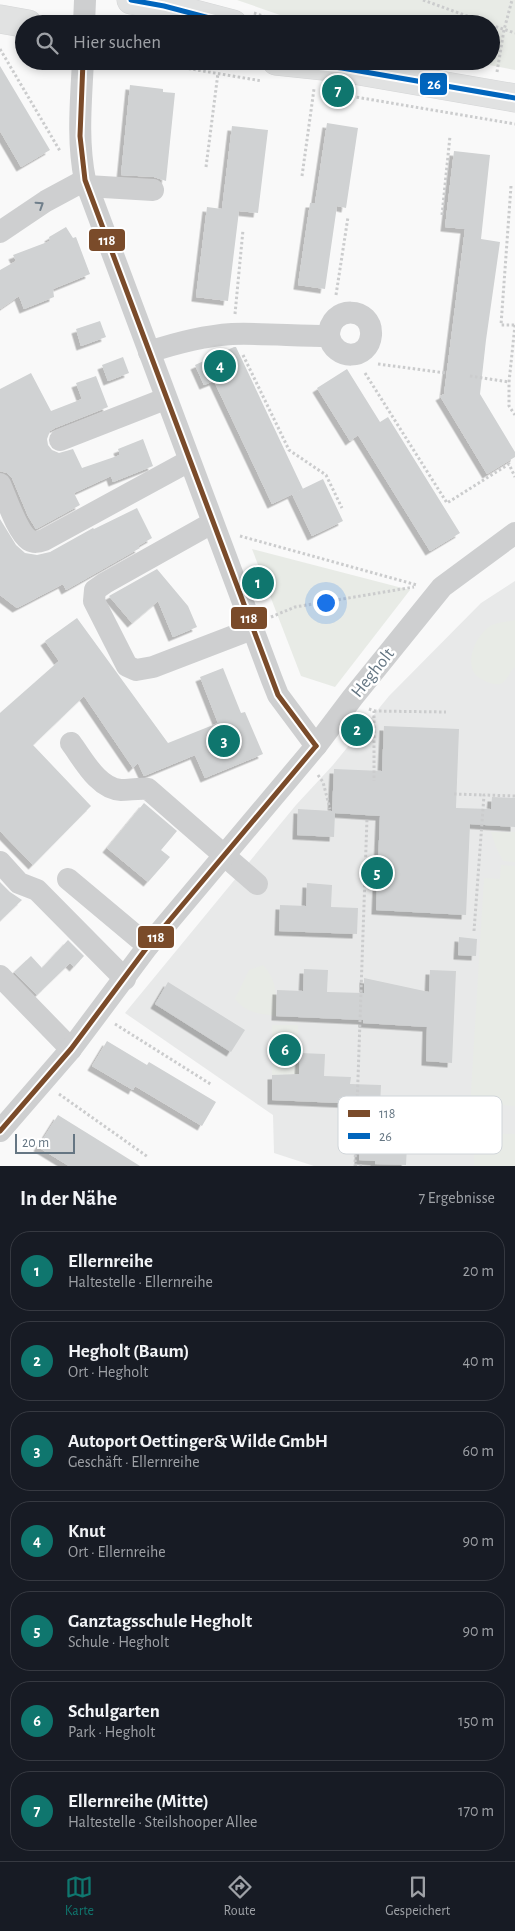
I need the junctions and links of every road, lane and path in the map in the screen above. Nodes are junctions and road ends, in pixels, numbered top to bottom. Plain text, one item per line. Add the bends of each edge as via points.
1 (85, 0) edge
2 (131, 0) edge
3 (423, 0) edge
4 (512, 0) edge
5 (84, 15) edge
6 (198, 15) edge
7 (465, 15) edge
8 (0, 19) edge
9 (15, 22) edge
10 (500, 28) edge
11 (504, 30) junction
12 (515, 33) edge
13 (0, 49) edge
14 (82, 70) edge
15 (368, 70) edge
16 (218, 73) dead end
17 (314, 89) dead end
18 (504, 96) edge
19 (489, 120) dead end
20 (450, 136) dead end
21 (62, 154) dead end
22 (206, 167) dead end
23 (302, 176) dead end
24 (86, 183) junction
25 (512, 186) dead end
26 (154, 190) dead end
27 (442, 215) dead end
28 (348, 217) dead end
29 (243, 230) dead end
30 (0, 232) edge
31 (515, 325) edge
32 (330, 328) junction
33 (232, 334) junction
34 (149, 352) junction
35 (357, 354) junction
36 (446, 373) dead end
37 (470, 376) dead end
38 (509, 382) junction
39 (166, 399) junction
40 (515, 415) edge
41 (60, 440) dead end
42 (189, 461) junction
43 (515, 477) edge
44 (0, 484) edge
45 (342, 508) dead end
46 (212, 523) junction
47 (515, 533) edge
48 (239, 536) dead end
49 (260, 623) junction
50 (368, 709) dead end
51 (374, 711) junction
52 (446, 712) dead end
53 (71, 743) dead end
54 (316, 746) junction
55 (316, 772) dead end
56 (374, 781) dead end
57 (454, 794) dead end
58 (484, 795) junction
59 (515, 796) edge
60 (330, 808) dead end
61 (367, 818) dead end
62 (224, 854) junction
63 (0, 862) edge
64 (68, 879) dead end
65 (257, 884) dead end
66 (474, 931) dead end
67 (148, 946) junction
68 (0, 976) edge
69 (125, 979) junction
70 (111, 1021) dead end
71 (71, 1049) junction
72 (212, 1085) dead end
73 (54, 1090) dead end
74 (357, 1096) edge
75 (0, 1131) edge
76 (148, 1157) dead end

1 - 5 street
2 - 6 main road
3 - 7 path
4 - 11 path
8 - 9 main road
10 - 11 path
11 - 12 path
11 - 18 path
13 - 21 path
14 - 24 street via 80,135
15 - 18 main road
16 - 22 path
17 - 23 path
18 - 19 path
20 - 27 path
24 - 26 street
30 -> 24 street via 46,201
24 - 34 street
25 - 31 path via 501,324
28 - 32 path
29 - 33 path
31 - 38 path
32 - 33 street
32 - 35 street via 332,346 343,354
32 - 35 street via 341,314 354,312 368,322 370,340 366,348
33 - 34 street via 189,340
33 - 45 path via 289,450 326,475
34 - 39 street
35 - 36 path via 380,365
35 - 43 path via 360,366 447,503 509,464
37 - 38 path
38 - 40 path via 509,406
39 - 41 street
39 - 42 street
42 - 44 street via 35,543 20,530
42 - 46 street
46 - 49 street
46 - 49 street via 105,583 95,590 94,602 127,666 136,670 153,667
47 - 54 street, Hegholt via 442,587
48 - 49 path via 422,586 295,607
49 - 54 street via 278,695
50 - 51 path
51 - 52 path
51 - 56 path
53 - 62 street via 102,784 121,790 148,789
54 - 62 street, Hegholt
55 - 60 path via 323,782
57 - 58 path
58 - 59 path
58 - 66 path
61 - 74 path
62 - 65 street
62 - 67 street, Hegholt
63 - 69 street via 19,883 37,890
64 - 67 street
67 - 69 street, Hegholt
68 - 71 street
69 - 71 street, Hegholt
70 - 72 path
71 - 75 street, Hegholt
73 - 76 path

